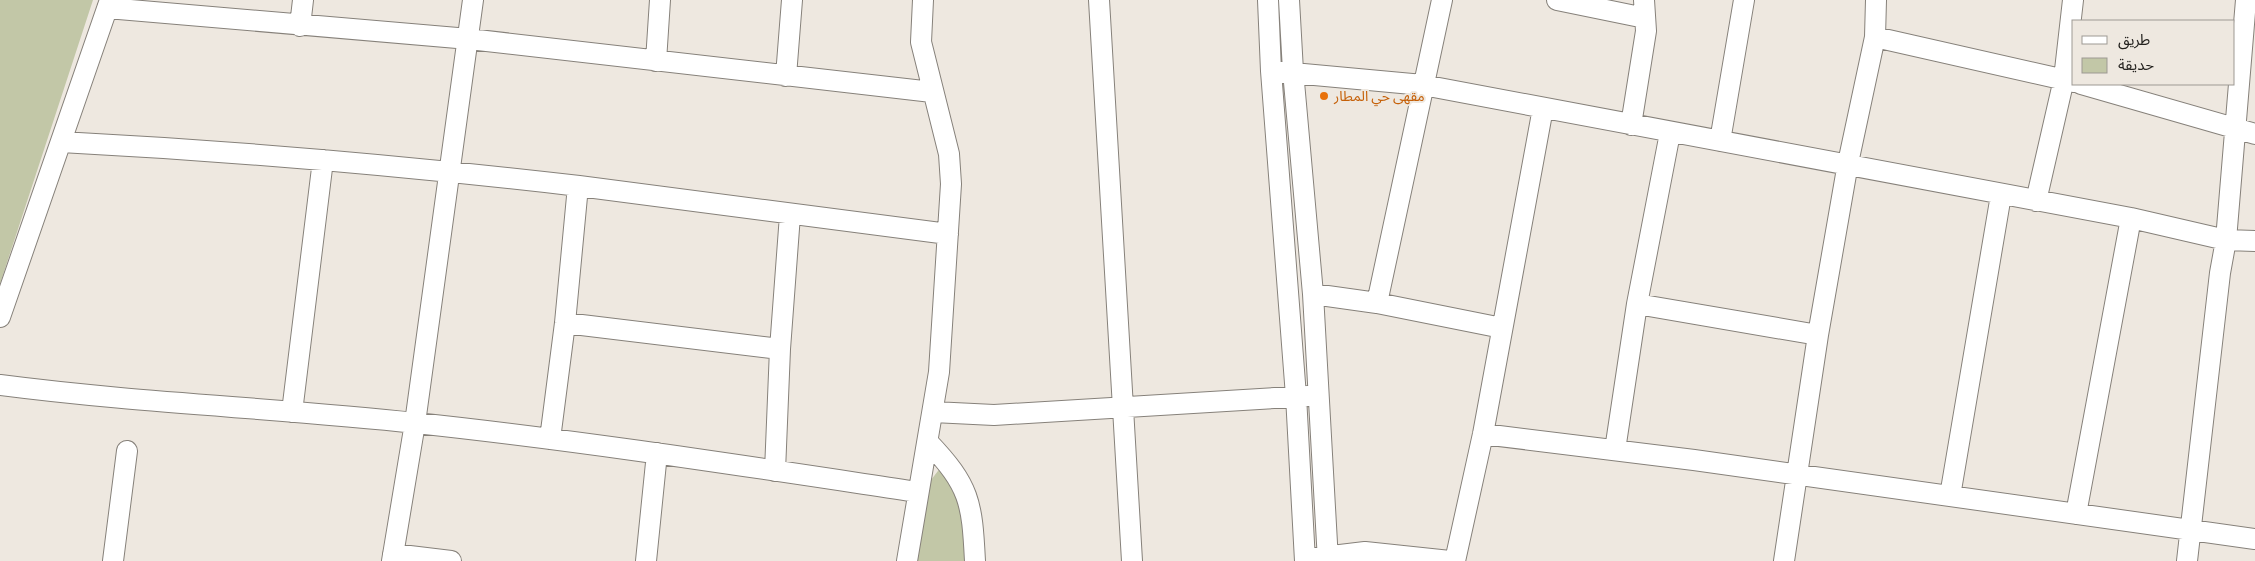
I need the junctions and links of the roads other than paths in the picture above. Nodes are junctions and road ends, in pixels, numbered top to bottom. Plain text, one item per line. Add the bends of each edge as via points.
1 (303, 0) edge
2 (473, 0) edge
3 (660, 0) edge
4 (792, 0) edge
5 (923, 0) edge
6 (1099, 0) edge
7 (1268, 0) edge
8 (1289, 0) edge
9 (1442, 0) edge
10 (1557, 0) edge
11 (1744, 0) edge
12 (1876, 0) edge
13 (2074, 0) edge
14 (2246, 0) edge
15 (108, 4) edge
16 (1645, 9) edge
17 (2074, 20) edge
18 (300, 26) junction
19 (1875, 37) junction
20 (469, 39) junction
21 (656, 61) junction
22 (1271, 71) junction
23 (1293, 71) junction
24 (786, 76) junction
25 (2072, 81) edge
26 (2072, 84) edge
27 (1423, 85) junction
28 (2087, 85) edge
29 (932, 92) junction
30 (1543, 108) junction
31 (1631, 125) junction
32 (2245, 131) edge
33 (1670, 133) junction
34 (1720, 141) junction
35 (61, 142) junction
36 (322, 160) junction
37 (1848, 164) junction
38 (450, 173) junction
39 (578, 186) junction
40 (2001, 195) junction
41 (2036, 201) junction
42 (790, 215) junction
43 (2131, 218) junction
44 (948, 234) junction
45 (2226, 240) junction
46 (2255, 241) edge
47 (1313, 294) junction
48 (1377, 303) junction
49 (1637, 304) junction
50 (0, 317) edge
51 (565, 323) junction
52 (1502, 328) junction
53 (1818, 335) junction
54 (780, 348) junction
55 (0, 385) edge
56 (1320, 395) junction
57 (1296, 396) junction
58 (1124, 406) junction
59 (292, 412) junction
60 (933, 412) junction
61 (415, 423) junction
62 (1483, 434) junction
63 (550, 439) junction
64 (928, 442) junction
65 (1615, 450) junction
66 (127, 451) dead end
67 (657, 453) junction
68 (775, 471) junction
69 (1797, 474) junction
70 (918, 492) junction
71 (1950, 496) junction
72 (2076, 514) junction
73 (2190, 530) junction
74 (2255, 539) edge
75 (393, 557) edge
76 (1328, 559) edge
77 (1305, 560) edge
78 (113, 561) edge
79 (451, 561) edge
80 (646, 561) edge
81 (907, 561) edge
82 (975, 561) edge
83 (1132, 561) edge
84 (1450, 561) edge
85 (1455, 561) edge
86 (1784, 561) edge
87 (2188, 561) edge

1 - 18 street
2 - 20 street
3 - 21 street
4 - 24 street
5 - 29 street via 921,42
6 - 58 street
7 - 22 street
8 - 23 street
9 - 27 street
10 - 16 street
11 - 34 street
12 - 19 street
13 - 17 street
14 - 32 street
15 - 18 street
15 - 35 street
16 - 31 street via 1644,46
18 - 20 street
19 - 25 street
19 - 37 street
20 - 21 street
20 - 38 street
21 - 24 street
22 - 23 street
22 - 57 street
23 - 27 street
23 - 47 street
24 - 29 street
26 - 41 street
27 - 30 street
27 - 48 street
28 - 32 street
29 - 44 street via 949,154
30 - 31 street
30 - 52 street
31 - 33 street
32 - 45 street
33 - 34 street
33 - 49 street
34 - 37 street
35 - 36 street
35 - 50 street
36 - 38 street
36 - 59 street
37 - 40 street
37 - 53 street
38 - 39 street
38 - 61 street
39 - 42 street
39 - 51 street
40 - 41 street
40 - 71 street
41 - 43 street
42 - 44 street
42 - 54 street
43 - 45 street
43 - 72 street
44 - 60 street via 943,325
45 - 46 street
45 - 73 street
47 - 48 street
47 - 56 street
48 - 52 street
49 - 53 street
49 - 65 street
51 - 54 street
51 - 63 street
52 - 62 street
53 - 69 street
54 - 68 street
55 - 59 street via 210,407
56 - 57 street
56 - 76 street
57 - 58 street
57 - 77 street
58 - 60 street via 994,414
58 - 83 street
59 - 61 street
60 - 64 street
61 - 63 street
61 - 75 street
62 - 65 street
62 - 85 street
63 - 67 street
64 - 70 street
64 - 82 street via 956,473 964,488 970,504
65 - 69 street
66 - 78 street
67 - 68 street
67 - 80 street
68 - 70 street
69 - 71 street
69 - 86 street
70 - 81 street
71 - 72 street
72 - 73 street
73 - 74 street
73 - 87 street
75 - 79 street
76 - 77 street
76 - 84 street via 1365,552

